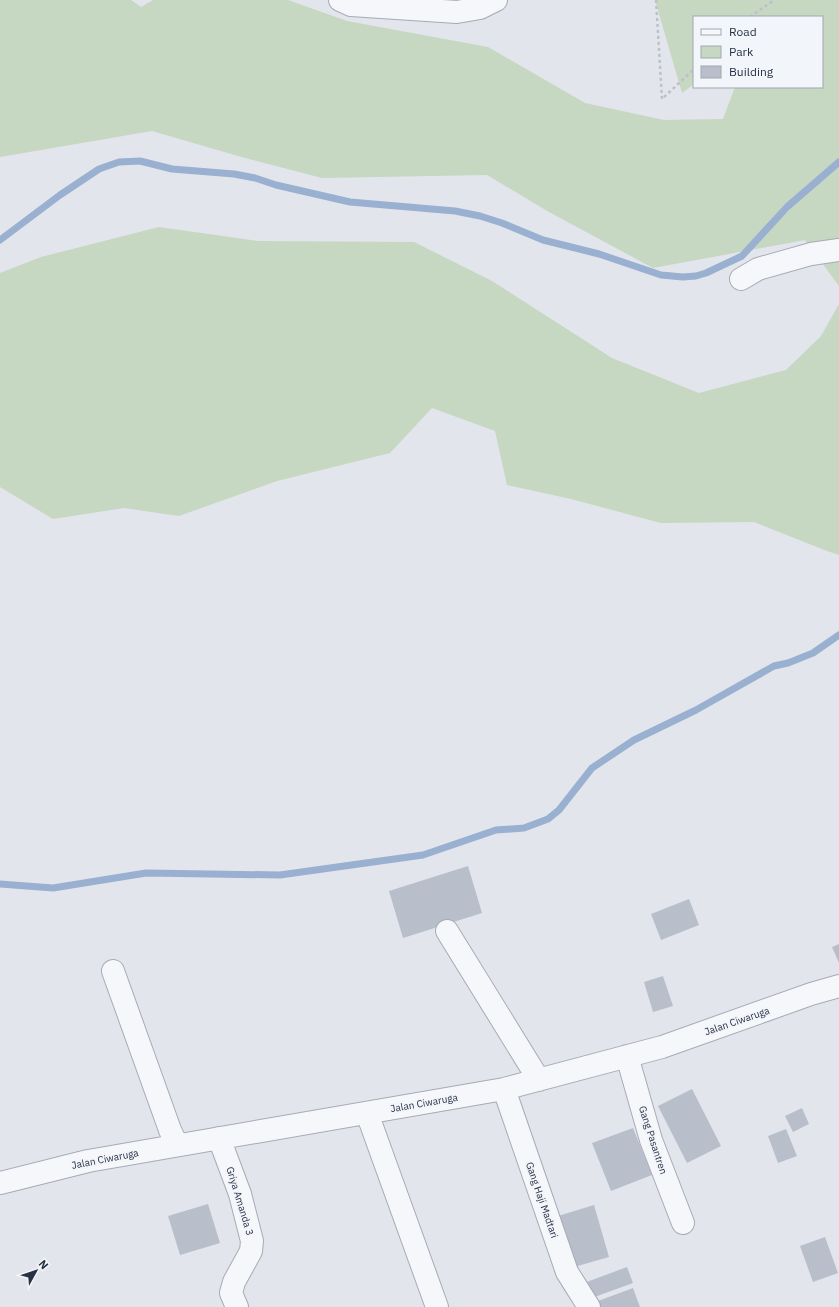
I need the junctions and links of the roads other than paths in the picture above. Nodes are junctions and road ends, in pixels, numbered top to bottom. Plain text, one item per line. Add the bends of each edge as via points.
1 (340, 0) edge
2 (496, 0) edge
3 (455, 6) edge
4 (839, 250) edge
5 (741, 279) dead end
6 (447, 931) dead end
7 (112, 971) dead end
8 (839, 986) edge
9 (627, 1056) junction
10 (539, 1080) junction
11 (504, 1089) junction
12 (367, 1113) junction
13 (219, 1138) junction
14 (177, 1145) junction
15 (0, 1183) edge
16 (683, 1223) dead end
17 (237, 1307) edge
18 (437, 1307) edge
19 (589, 1307) edge

1 - 3 street via 351,5
2 - 3 street via 480,8
4 - 5 street via 811,254 758,269
6 - 10 street
7 - 14 street
8 - 9 street, Jalan Ciwaruga via 662,1047
9 - 10 street, Jalan Ciwaruga
9 - 16 street, Gang Pasantren via 651,1140
10 - 11 street, Jalan Ciwaruga
11 - 12 street, Jalan Ciwaruga
11 - 19 street, Gang Haji Madtari via 567,1272
12 - 13 street, Jalan Ciwaruga
12 - 18 street
13 - 14 street, Jalan Ciwaruga
13 - 17 street, Griya Amanda 3 via 240,1194 252,1241 251,1251 234,1282 232,1293
14 - 15 street, Jalan Ciwaruga via 88,1161

